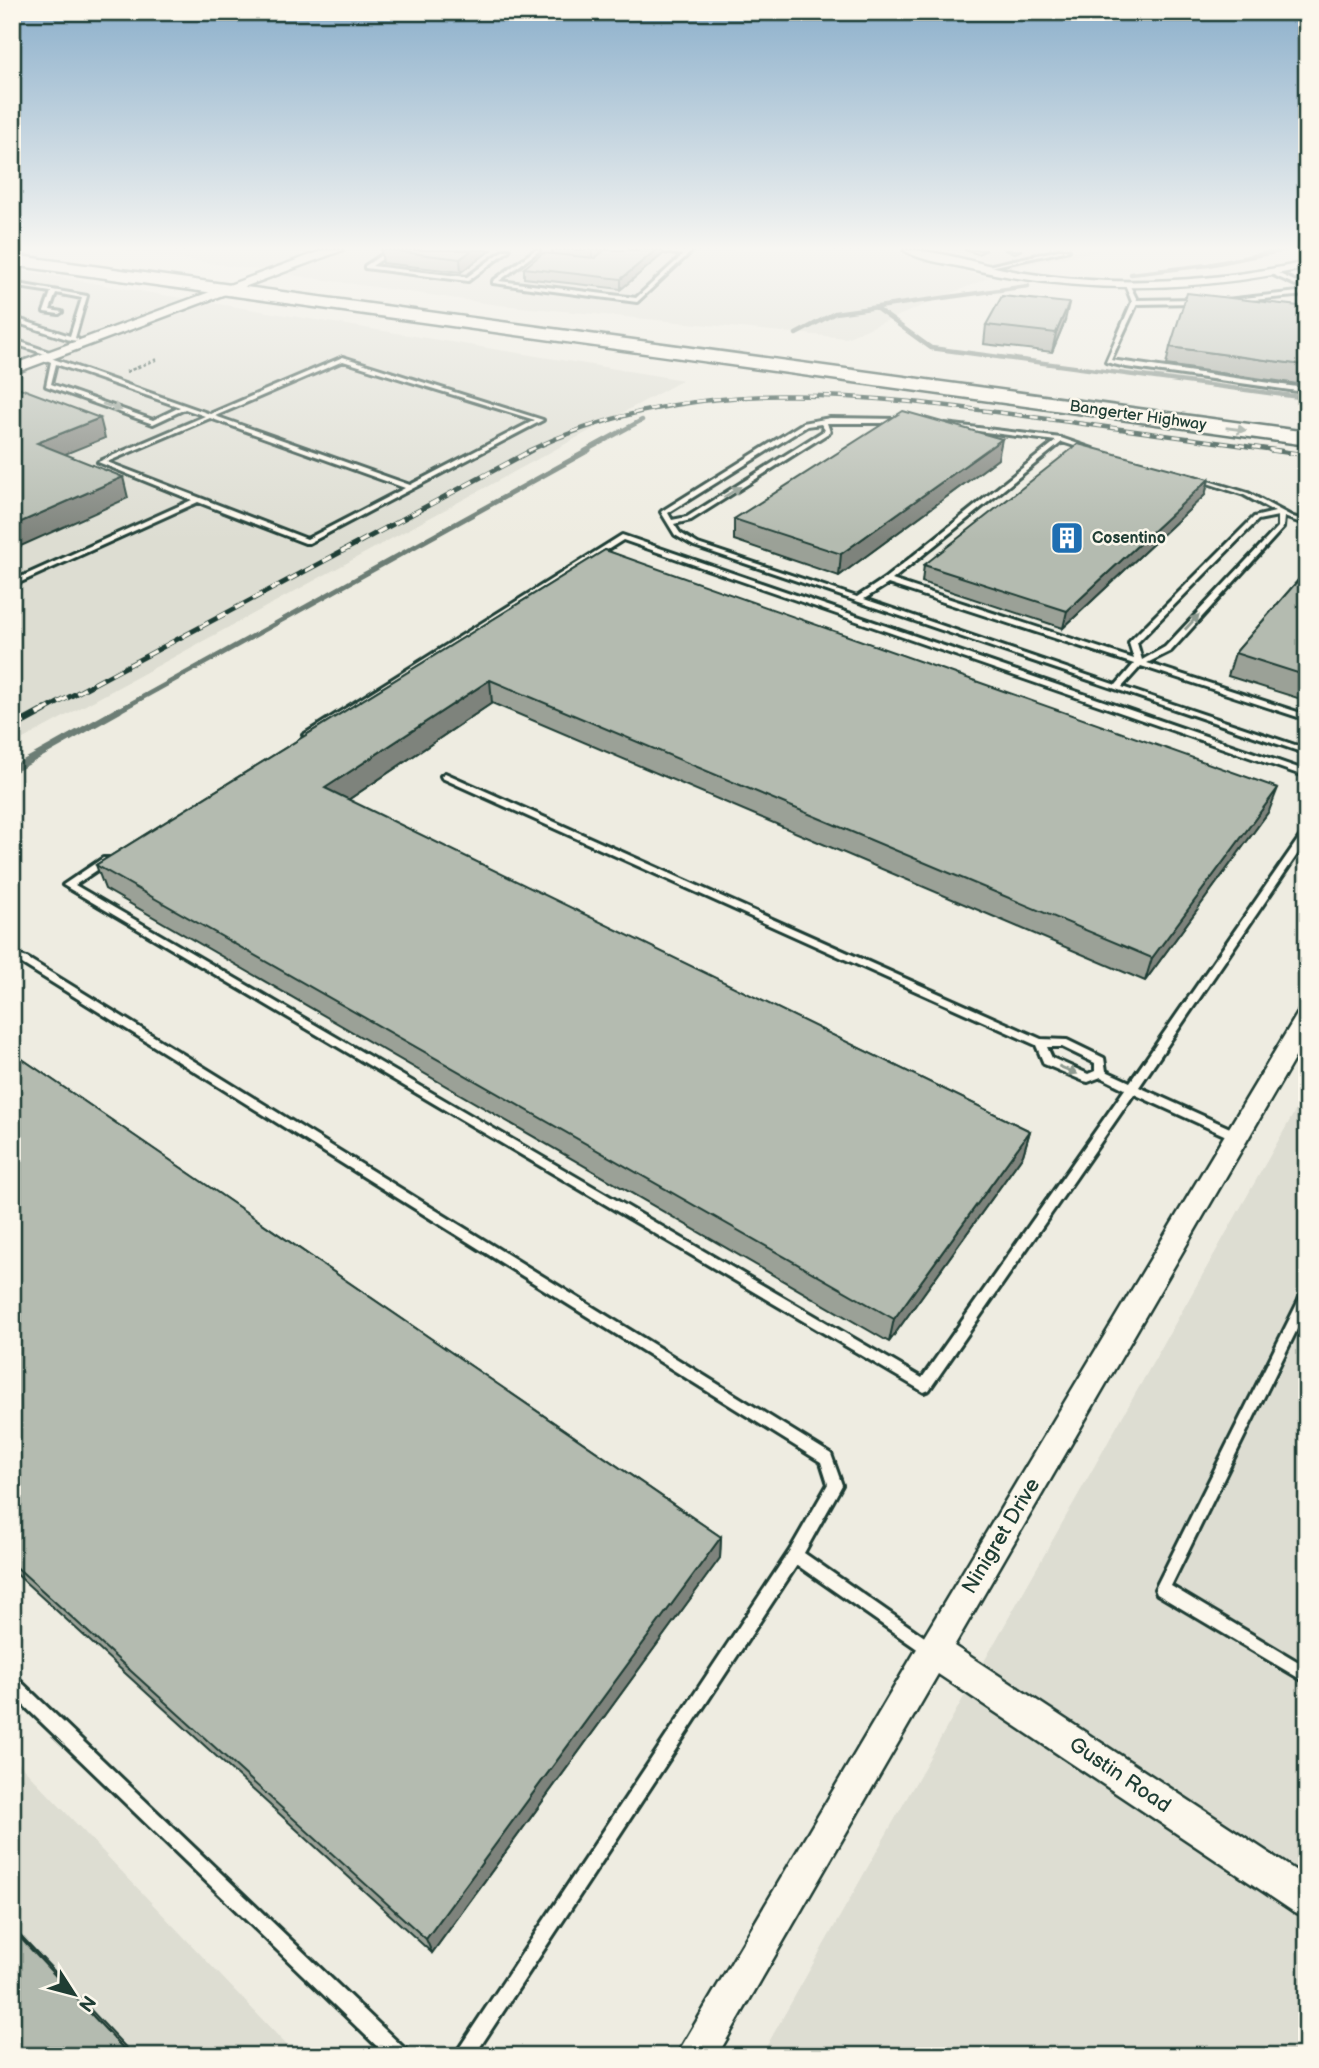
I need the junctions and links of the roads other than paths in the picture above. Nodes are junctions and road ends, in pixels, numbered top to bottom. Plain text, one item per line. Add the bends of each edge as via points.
1 (27, 347) edge
2 (69, 347) edge
3 (638, 347) edge
4 (756, 347) edge
5 (1115, 347) edge
6 (51, 358) junction
7 (12, 370) edge
8 (1307, 375) edge
9 (185, 407) junction
10 (210, 416) junction
11 (1307, 420) edge
12 (902, 421) edge
13 (823, 422) junction
14 (942, 424) edge
15 (1307, 439) edge
16 (1061, 440) junction
17 (1098, 451) edge
18 (1185, 475) edge
19 (411, 488) junction
20 (197, 500) junction
21 (1281, 513) junction
22 (672, 522) junction
23 (1307, 523) edge
24 (887, 581) junction
25 (12, 583) edge
26 (858, 600) junction
27 (1139, 664) junction
28 (1117, 688) junction
29 (1307, 718) edge
30 (292, 744) edge
31 (1307, 752) edge
32 (1307, 774) edge
33 (445, 776) dead end
34 (1307, 833) edge
35 (115, 855) edge
36 (12, 956) edge
37 (1306, 1021) edge
38 (1040, 1043) junction
39 (1101, 1073) junction
40 (1132, 1088) junction
41 (1237, 1136) junction
42 (1307, 1296) edge
43 (795, 1555) junction
44 (933, 1651) junction
45 (1307, 1676) edge
46 (12, 1683) edge
47 (1307, 1899) edge
48 (400, 2056) edge
49 (463, 2056) edge
50 (695, 2056) edge

1 - 6 lane
2 - 6 street
3 -> 15 highway, Bangerter Highway
4 - 11 highway, Bangerter Highway
5 - 8 lane via 1108,361 1297,389 1303,388
6 - 7 street
6 - 9 lane
6 -> 9 lane via 48,384 153,422
9 - 10 lane
10 - 19 lane
10 - 19 lane via 344,359 540,420
10 - 20 lane via 101,462
12 - 13 lane
22 -> 13 lane via 688,519 828,431
13 - 22 lane via 805,424 664,512
14 - 16 lane
16 - 17 lane
16 - 24 lane
18 - 21 lane via 1246,494
19 - 20 lane via 307,542
20 - 25 lane
21 - 23 lane
27 -> 21 lane via 1168,649 1281,527
21 - 27 lane via 1256,518 1133,643
22 - 26 lane via 677,534 696,545
24 - 26 lane
24 - 27 lane
26 - 28 lane
27 - 28 lane
27 - 29 lane
28 - 31 lane
30 - 32 lane via 622,537
33 - 38 lane
34 - 40 lane
35 - 40 lane via 68,885 924,1386
36 - 43 lane via 826,1458 835,1486
37 - 41 street, Ninigret Drive
38 - 39 lane via 1063,1043 1100,1061
38 -> 39 lane via 1048,1061 1088,1078
39 - 40 lane
40 - 41 lane
41 - 44 street, Ninigret Drive
42 - 45 lane via 1162,1589
43 - 44 lane
43 - 49 lane
44 - 47 street, Gustin Road
44 - 50 street, Ninigret Drive
46 - 48 lane

